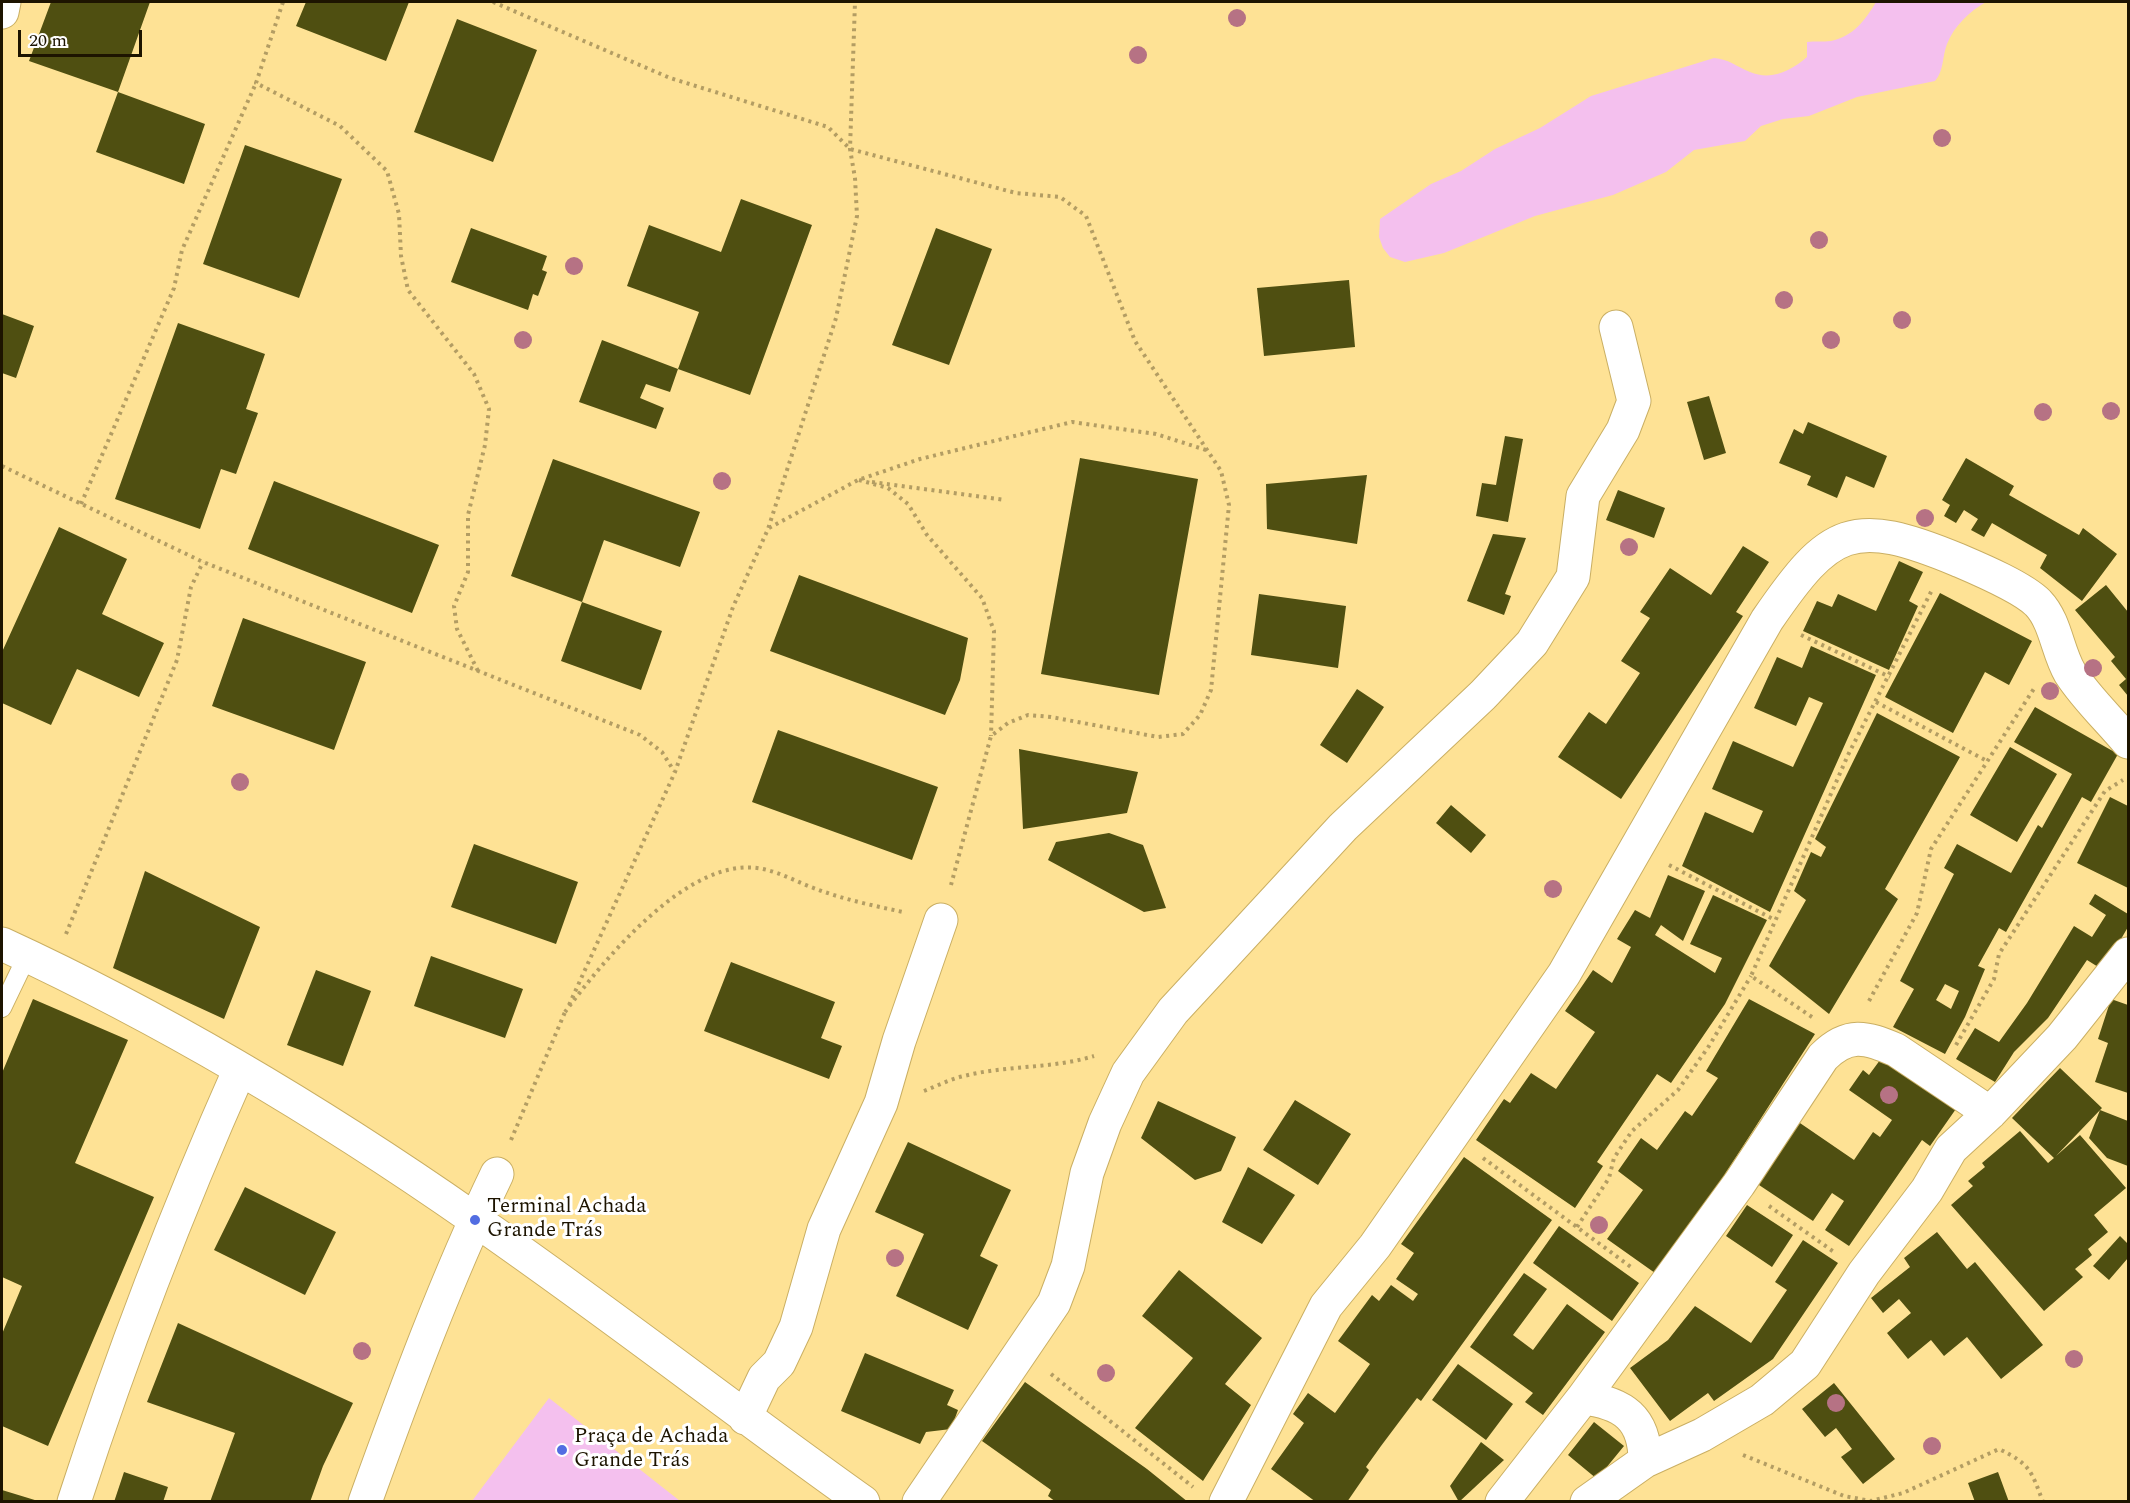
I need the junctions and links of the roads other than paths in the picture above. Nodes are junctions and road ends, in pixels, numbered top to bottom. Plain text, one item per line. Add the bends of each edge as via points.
1 (4, 2) edge
2 (2, 12) edge
3 (1616, 327) dead end
4 (2128, 742) edge
5 (941, 920) road end
6 (2128, 954) edge
7 (27, 956) edge
8 (2, 1008) edge
9 (240, 1069) junction
10 (1990, 1113) junction
11 (497, 1174) road end
12 (475, 1220) junction
13 (1583, 1398) junction
14 (745, 1418) junction
15 (1645, 1461) junction
16 (1214, 1498) edge
17 (74, 1502) edge
18 (365, 1502) edge
19 (863, 1502) edge
20 (919, 1502) edge
21 (1502, 1502) edge
22 (1587, 1502) edge

1 - 2 street
3 - 20 street via 1634,401 1623,430 1583,496 1573,578 1532,644 1343,827 1173,1011 1128,1073 1087,1173 1068,1266 1054,1303
4 - 16 street via 2085,695 2069,671 2047,616 2037,602 1986,573 1884,535 1846,538 1815,557 1767,620 1564,974 1375,1246 1326,1306
5 - 14 street via 881,1103 824,1229 796,1327
6 - 10 street via 2082,1014
7 - 8 lane
7 - 9 street
9 - 12 street via 358,1141
9 - 17 street via 144,1297
10 - 13 street via 1879,1042 1847,1041 1823,1057 1739,1184
10 - 15 street via 1951,1149 1927,1190 1864,1273 1805,1364 1761,1400 1702,1435
11 - 12 street
12 - 14 street
12 - 18 street
13 - 15 street via 1610,1401 1628,1413 1640,1428
13 - 21 street
14 - 19 street
15 - 22 street

